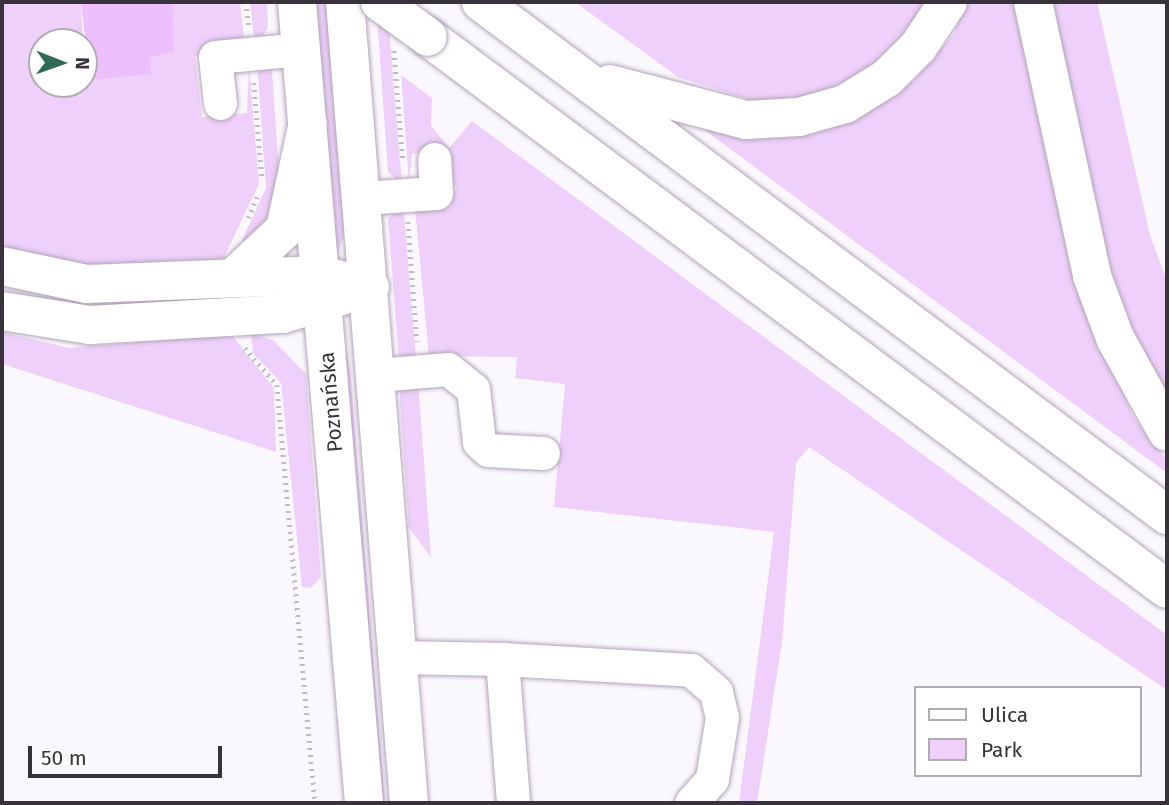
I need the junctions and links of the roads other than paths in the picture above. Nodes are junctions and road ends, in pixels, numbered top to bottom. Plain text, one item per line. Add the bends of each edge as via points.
1 (298, 2) edge
2 (345, 2) edge
3 (380, 2) edge
4 (481, 2) edge
5 (948, 2) edge
6 (1033, 2) edge
7 (302, 49) junction
8 (581, 75) junction
9 (220, 103) dead end
10 (307, 123) junction
11 (434, 159) dead end
12 (362, 198) junction
13 (2, 266) edge
14 (233, 278) junction
15 (370, 287) junction
16 (321, 289) junction
17 (2, 311) edge
18 (377, 375) junction
19 (1167, 432) edge
20 (543, 453) dead end
21 (1167, 515) edge
22 (1167, 589) edge
23 (399, 657) junction
24 (502, 659) junction
25 (364, 803) edge
26 (409, 803) edge
27 (513, 803) edge
28 (691, 803) edge

1 - 7 main road, Poznańska
2 - 12 main road
3 - 22 main road, bridge
4 - 8 main road
5 - 8 main road via 918,47 887,78 845,104 799,117 746,120 696,111
6 - 19 main road via 1092,276 1115,338
7 - 9 lane via 215,57
7 - 10 main road, Poznańska
8 - 21 main road
10 - 14 main road via 285,229
10 - 16 main road, Poznańska
11 - 12 lane via 436,193
12 - 15 main road
13 - 14 main road via 87,284
14 - 16 main road
15 - 16 main road
15 - 18 main road
16 - 17 main road via 283,314 125,324
16 - 25 main road, Poznańska
18 - 20 lane via 448,369 473,389 479,442 488,450
18 - 23 main road
23 - 24 lane
23 - 26 main road
24 - 27 lane
24 - 28 lane via 691,670 716,692 722,717 712,779

